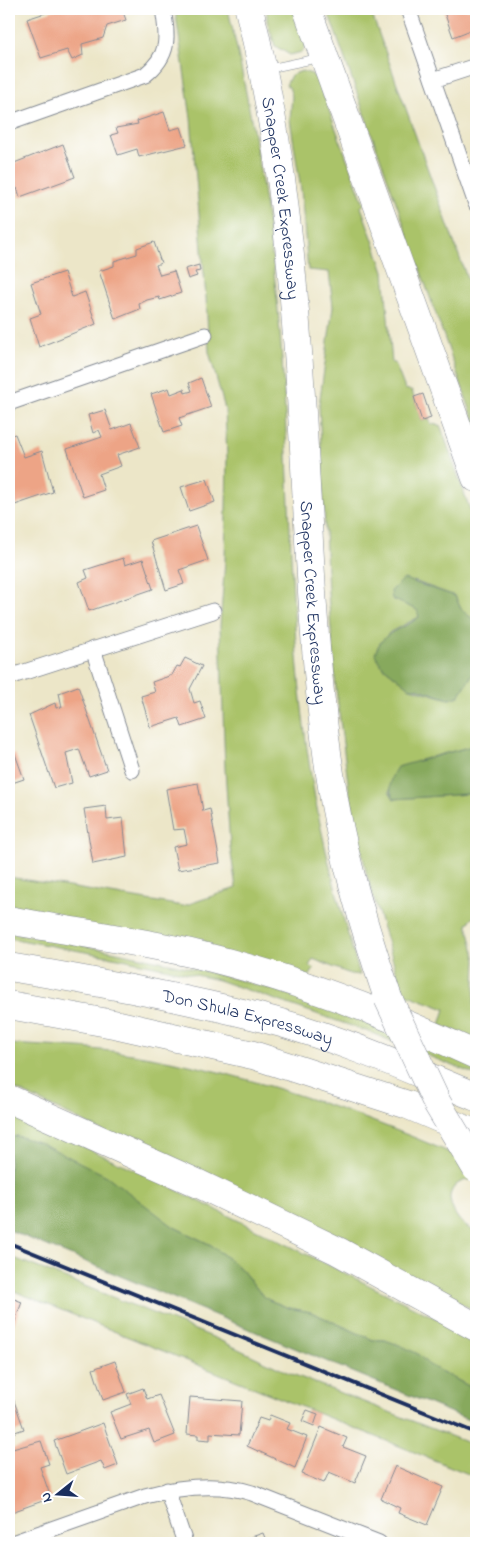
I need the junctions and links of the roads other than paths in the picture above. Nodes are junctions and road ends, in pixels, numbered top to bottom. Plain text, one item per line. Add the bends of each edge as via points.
1 (163, 9) edge
2 (249, 9) edge
3 (307, 9) edge
4 (408, 9) edge
5 (325, 57) junction
6 (476, 66) edge
7 (263, 70) junction
8 (434, 80) junction
9 (9, 123) edge
10 (476, 204) edge
11 (205, 335) dead end
12 (9, 403) edge
13 (476, 478) edge
14 (213, 611) dead end
15 (93, 650) junction
16 (9, 677) edge
17 (132, 770) dead end
18 (9, 920) edge
19 (9, 967) edge
20 (9, 1005) edge
21 (476, 1055) edge
22 (476, 1097) edge
23 (9, 1100) edge
24 (476, 1134) edge
25 (476, 1168) edge
26 (476, 1327) edge
27 (166, 1490) junction
28 (12, 1543) edge
29 (185, 1543) edge
30 (380, 1543) edge

1 - 9 street via 167,38 164,55 154,68 140,78
2 - 7 highway, Snapper Creek Expressway
3 - 5 highway
4 - 8 street
5 - 7 lane
5 - 13 highway
6 - 8 street
7 - 25 highway, Snapper Creek Expressway, bridge via 280,162 289,238 314,631 330,776 353,886 388,998 437,1103
8 - 10 street
11 - 12 street
14 - 15 street
15 - 16 street
15 - 17 street
18 - 21 highway via 199,955 301,986
19 - 22 highway, Don Shula Expressway via 124,986 260,1017 370,1052
20 - 24 highway, Don Shula Expressway via 253,1055 408,1105
23 - 26 highway via 199,1184 329,1247
27 - 28 street
27 - 29 street
27 - 30 street via 215,1487 243,1490

